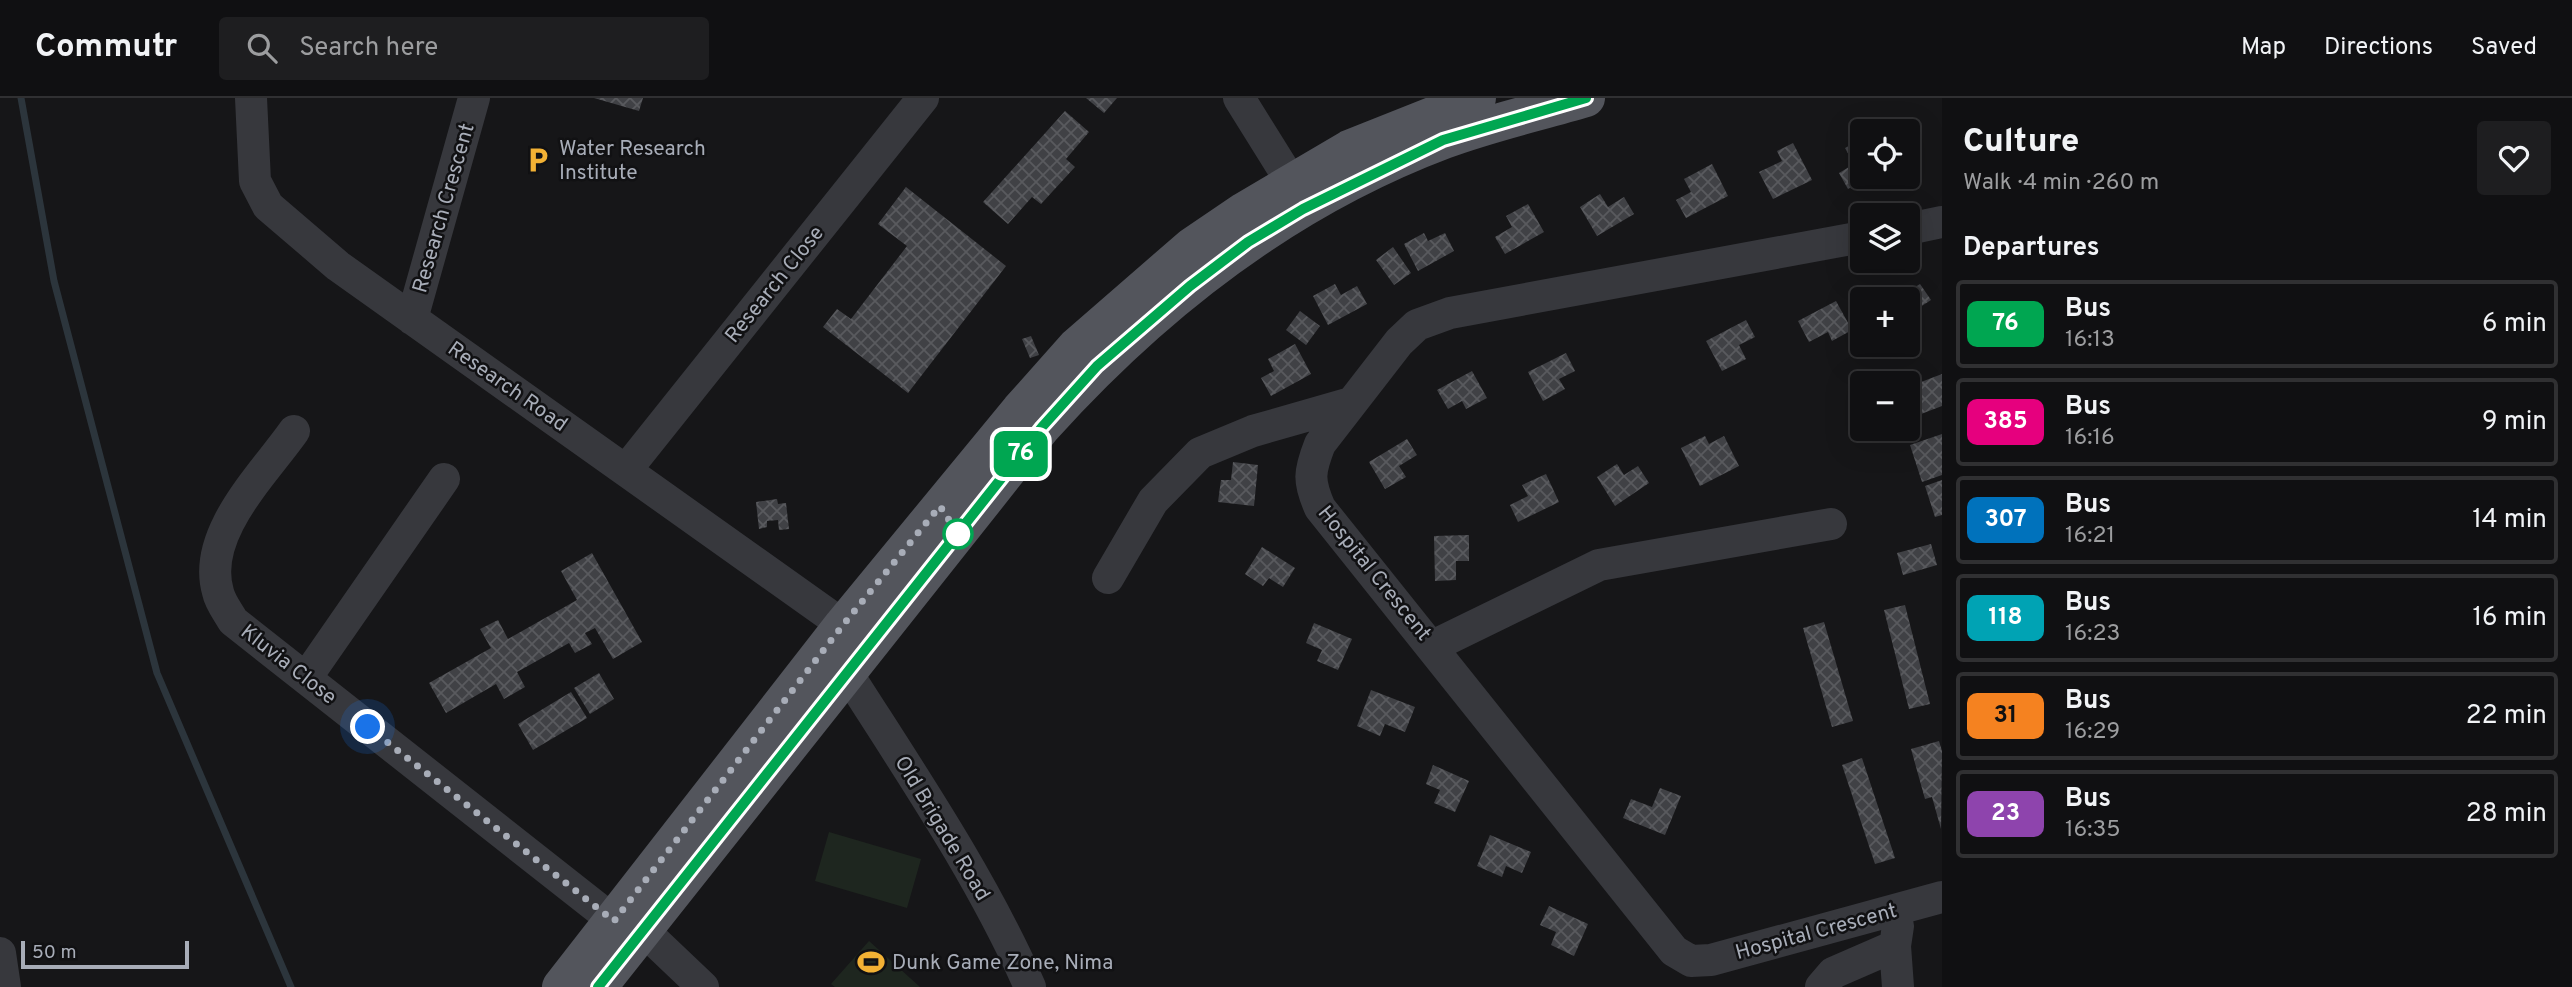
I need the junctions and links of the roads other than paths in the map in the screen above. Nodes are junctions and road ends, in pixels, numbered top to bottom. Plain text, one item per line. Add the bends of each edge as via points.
1 (251, 98) edge
2 (474, 98) edge
3 (923, 98) edge
4 (1239, 98) edge
5 (1477, 98) edge
6 (1586, 98) edge
7 (1292, 183) junction
8 (1942, 222) edge
9 (1920, 227) edge
10 (1850, 239) edge
11 (412, 319) junction
12 (1352, 403) junction
13 (294, 432) dead end
14 (626, 470) junction
15 (443, 479) dead end
16 (1831, 524) dead end
17 (1108, 578) dead end
18 (843, 625) junction
19 (1433, 646) junction
20 (847, 673) junction
21 (306, 678) junction
22 (1942, 897) edge
23 (1900, 909) junction
24 (629, 926) junction
25 (1895, 946) junction
26 (0, 953) edge
27 (5, 987) edge
28 (561, 987) edge
29 (598, 987) edge
30 (703, 987) edge
31 (1030, 987) edge
32 (1821, 987) edge
33 (1898, 987) edge

1 - 11 street, Research Road via 255,181 268,206 338,266
2 - 11 street, Research Crescent
3 - 14 street, Research Close
4 - 7 street
5 - 7 main road via 1349,149
6 - 20 main road via 1443,140 1369,175 1248,242 1190,286 1097,366 1042,427
7 - 18 main road via 1191,247 1077,346
8 - 9 street
10 - 12 street, Hospital Crescent via 1436,317 1417,325 1399,342
11 - 14 street, Research Road
12 - 17 street via 1253,431 1200,453 1153,501
12 - 19 street, Hospital Crescent via 1320,444 1310,485 1320,509
13 - 21 street, Kluvia Close via 224,528 215,560 218,593 233,621
14 - 18 street, Research Road
15 - 21 street
16 - 19 street via 1599,565
18 - 24 main road
19 - 23 street, Hospital Crescent via 1674,951 1691,961 1711,960
20 - 24 main road
20 - 31 street, Old Brigade Road via 941,821
21 - 24 street, Kluvia Close
22 - 23 street, Hospital Crescent
23 - 25 street
24 - 28 main road
24 - 29 main road
24 - 30 street, Kluvia Close
25 - 32 street via 1833,973
25 - 33 street
26 - 27 street

